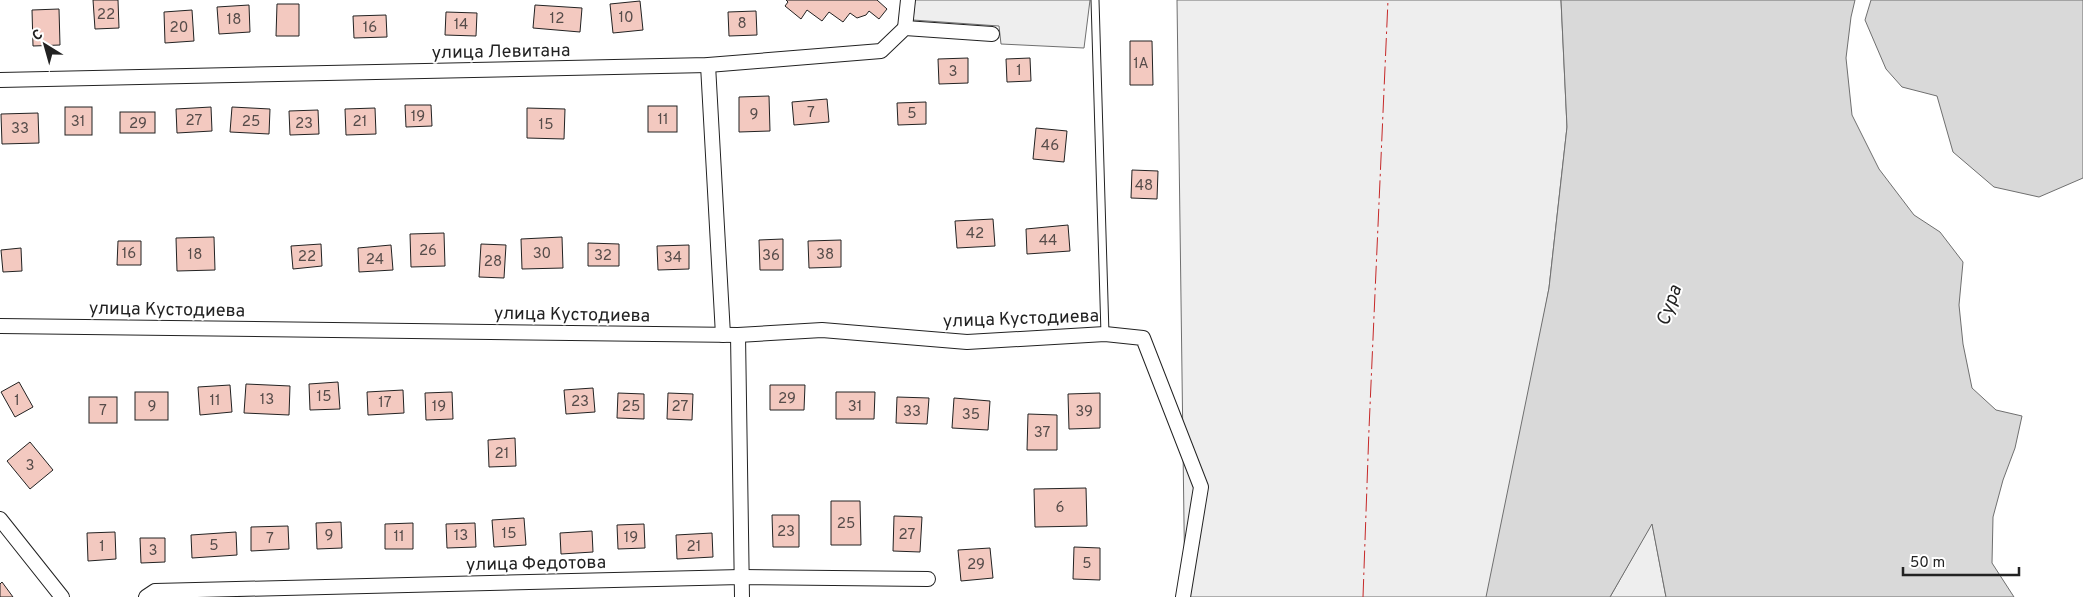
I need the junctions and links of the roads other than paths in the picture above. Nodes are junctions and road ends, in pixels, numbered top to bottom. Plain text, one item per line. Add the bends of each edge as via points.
1 (908, 0) edge
2 (1095, 0) edge
3 (905, 28) junction
4 (992, 34) dead end
5 (708, 65) junction
6 (0, 80) edge
7 (0, 326) edge
8 (1105, 334) junction
9 (723, 335) junction
10 (738, 335) junction
11 (0, 519) edge
12 (741, 577) junction
13 (928, 580) dead end
14 (62, 597) edge
15 (146, 597) edge
16 (742, 597) edge
17 (1183, 597) edge

1 - 3 street
2 - 8 lane
3 - 4 street
3 - 5 street, улица Левитана via 881,51
5 - 6 street, улица Левитана
5 - 9 street
7 - 9 street, улица Кустодиева
8 - 10 street, улица Кустодиева via 967,342 822,330
8 - 17 street, улица Кустодиева via 1143,338 1201,487
9 - 10 street, улица Кустодиева
10 - 12 street
11 - 14 street
12 - 13 street, улица Федотова
12 - 15 street, улица Федотова via 154,591
12 - 16 street

